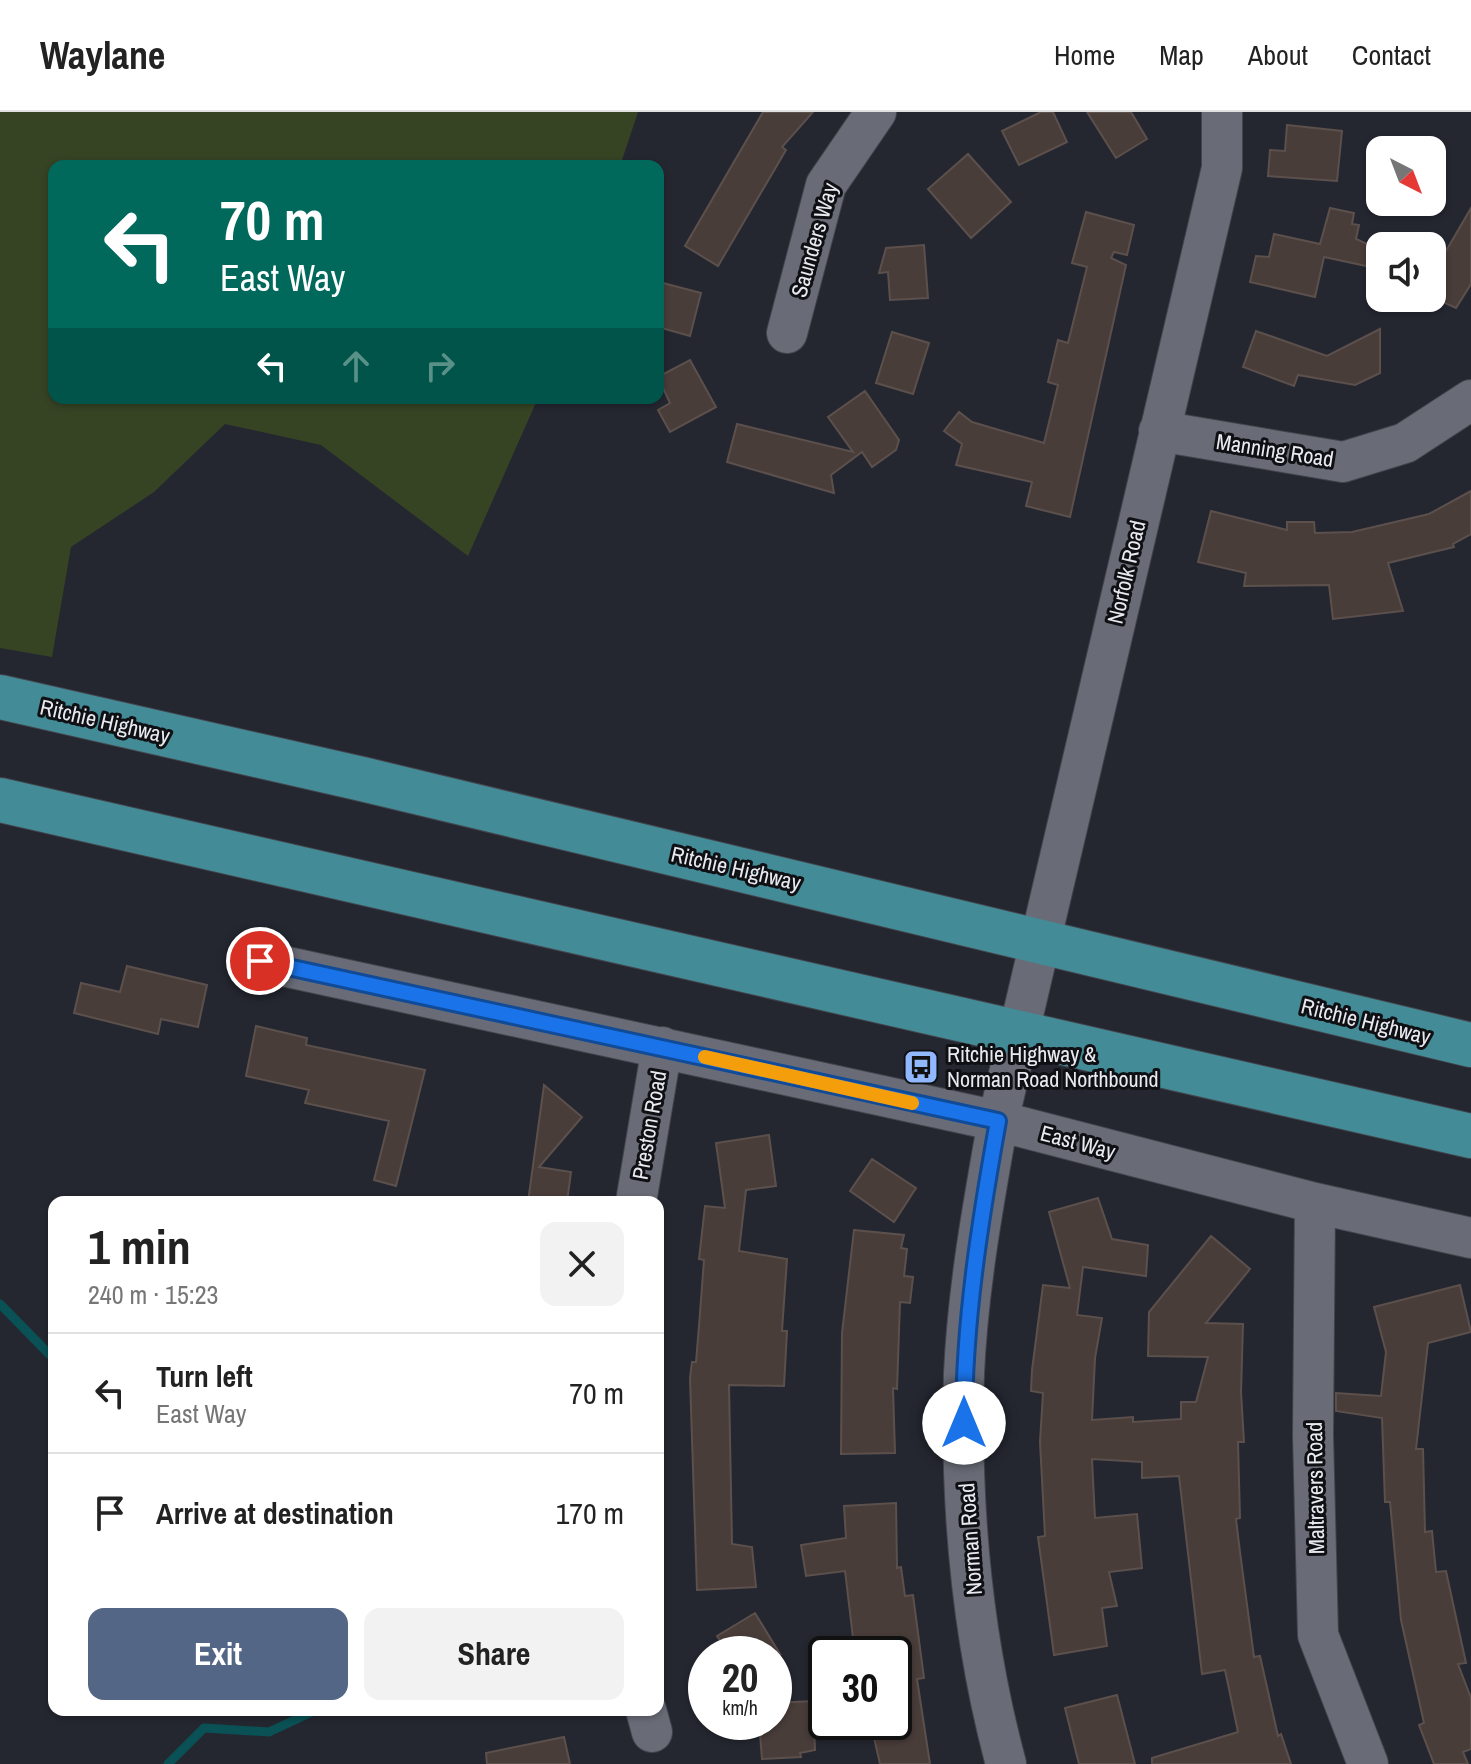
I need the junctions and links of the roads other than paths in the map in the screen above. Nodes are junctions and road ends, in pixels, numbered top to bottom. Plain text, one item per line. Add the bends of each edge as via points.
1 (876, 112) edge
2 (1222, 112) edge
3 (787, 333) dead end
4 (1471, 400) edge
5 (1159, 431) junction
6 (0, 697) edge
7 (0, 800) edge
8 (1040, 940) junction
9 (260, 961) dead end
10 (1018, 1032) junction
11 (1471, 1045) edge
12 (662, 1047) junction
13 (998, 1121) junction
14 (1471, 1136) edge
15 (637, 1196) edge
16 (1315, 1203) junction
17 (1471, 1238) edge
18 (1006, 1764) edge
19 (1368, 1764) edge

1 - 3 street, Saunders Way via 826,185
2 - 5 street, Norfolk Road via 1222,168
4 - 5 street, Manning Road via 1405,443 1343,462
5 - 8 street, Norfolk Road
6 - 8 main road, Ritchie Highway
7 - 10 main road
8 - 10 street, Norfolk Road
8 - 11 main road, Ritchie Highway
9 - 12 street, East Way
10 - 13 street, Norman Road
10 - 14 main road
12 - 13 street, East Way
12 - 15 street, Preston Road
13 - 16 street, East Way
13 - 18 street, Norman Road via 970,1299 964,1447 971,1574
16 - 17 street, East Way
16 - 19 street, Maltravers Road via 1318,1635

